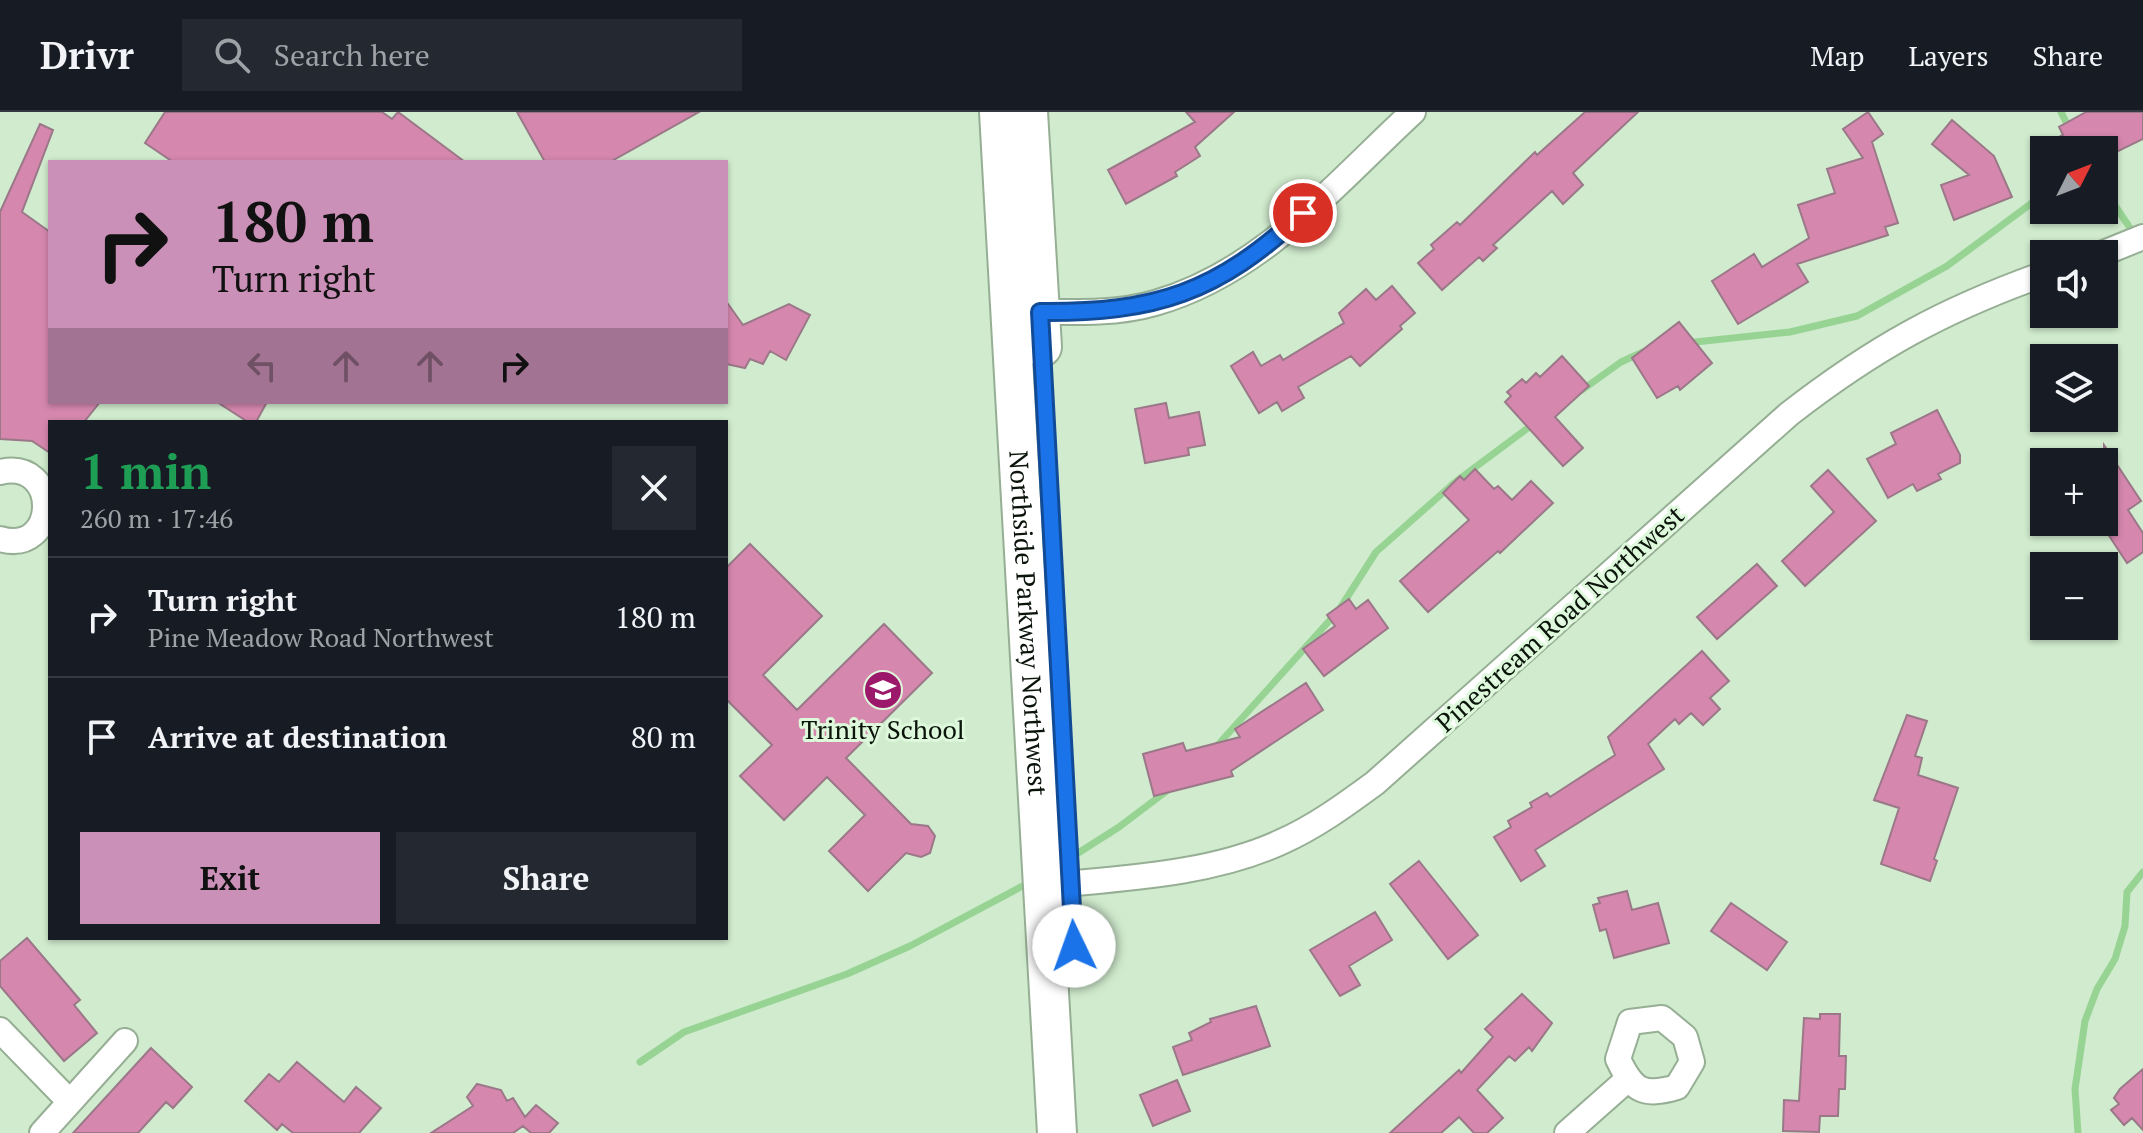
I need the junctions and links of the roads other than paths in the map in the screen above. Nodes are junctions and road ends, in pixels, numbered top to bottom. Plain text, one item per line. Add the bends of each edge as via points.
1 (999, 112) edge
2 (1028, 112) edge
3 (1413, 112) edge
4 (2143, 237) edge
5 (2118, 247) edge
6 (2030, 279) edge
7 (1026, 312) junction
8 (0, 472) edge
9 (0, 539) edge
10 (1058, 885) junction
11 (0, 1030) edge
12 (125, 1041) dead end
13 (1628, 1079) dead end
14 (70, 1102) junction
15 (42, 1133) edge
16 (1057, 1133) edge
17 (1084, 1133) edge
18 (1567, 1133) edge

1 - 7 main road, Northside Parkway Northwest
2 - 7 main road, Northside Parkway Northwest
3 - 7 street via 1258,254 1211,283 1154,304 1099,312
4 - 5 street
6 - 10 street, Pinestream Road Northwest via 1941,314 1848,368 1789,414 1375,783 1324,820 1232,860
7 - 10 main road, Northside Parkway Northwest
8 - 9 street via 15,470 35,480 46,511 43,522 26,538
10 - 16 main road, Northside Parkway Northwest
10 - 17 main road, Northside Parkway Northwest
11 - 14 street
12 - 14 street
13 - 18 street
14 - 15 street

